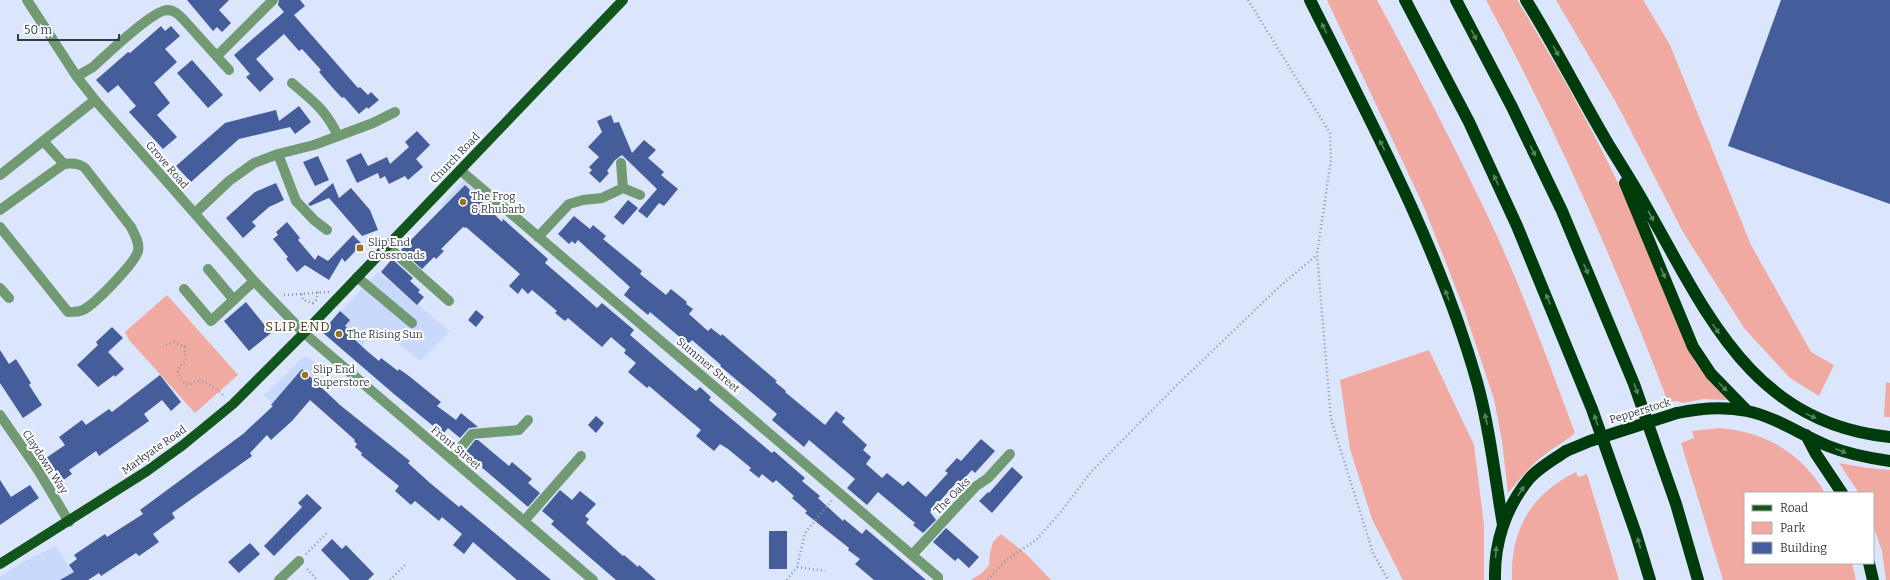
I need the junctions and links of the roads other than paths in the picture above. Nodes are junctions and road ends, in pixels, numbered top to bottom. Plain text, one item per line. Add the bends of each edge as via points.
1 (27, 0) edge
2 (273, 0) edge
3 (623, 0) edge
4 (1310, 0) edge
5 (1405, 0) edge
6 (1456, 0) edge
7 (1526, 0) edge
8 (216, 56) junction
9 (229, 70) dead end
10 (77, 77) junction
11 (292, 83) dead end
12 (95, 100) junction
13 (395, 112) dead end
14 (338, 136) junction
15 (44, 142) junction
16 (1610, 147) junction
17 (278, 154) junction
18 (621, 163) dead end
19 (64, 164) junction
20 (460, 170) junction
21 (0, 175) edge
22 (623, 188) junction
23 (640, 195) dead end
24 (0, 210) edge
25 (194, 213) junction
26 (0, 227) edge
27 (327, 230) dead end
28 (538, 237) junction
29 (388, 246) junction
30 (208, 269) dead end
31 (357, 277) junction
32 (254, 280) junction
33 (0, 288) edge
34 (184, 289) dead end
35 (9, 298) dead end
36 (234, 300) junction
37 (449, 301) dead end
38 (412, 323) dead end
39 (304, 333) junction
40 (1747, 411) junction
41 (0, 415) edge
42 (528, 420) dead end
43 (1806, 435) junction
44 (1890, 437) edge
45 (1010, 454) dead end
46 (581, 456) dead end
47 (451, 458) junction
48 (1890, 461) edge
49 (1841, 492) edge
50 (524, 520) junction
51 (69, 522) junction
52 (1503, 525) junction
53 (912, 555) junction
54 (299, 561) road end
55 (0, 564) edge
56 (1869, 564) edge
57 (279, 580) edge
58 (593, 580) edge
59 (938, 580) edge
60 (1495, 580) edge
61 (1650, 580) edge
62 (1698, 580) edge
63 (1873, 580) edge

1 - 10 street, Grove Road
2 - 8 street
3 - 20 main road, Church Road
52 -> 4 highway via 1486,419 1466,347 1400,180
61 -> 5 highway via 1592,409 1517,226 1469,122
6 -> 62 highway via 1562,211 1634,384 1676,504
7 -> 16 highway
8 - 9 street
8 - 10 street via 176,12 167,10 155,16 115,46 92,68
10 - 12 street, Grove Road
11 - 14 street via 322,109
12 - 15 street
12 - 25 street, Grove Road
13 - 14 street via 373,124
14 - 17 street
15 - 19 street
15 - 21 street
16 -> 40 highway via 1694,346 1711,374
16 -> 44 highway via 1713,324 1730,348 1756,375 1785,400 1819,419 1843,428
17 - 25 street via 242,171
17 - 27 street via 296,201
18 - 22 street
19 - 24 street
19 - 26 street via 72,163 85,168 131,227 138,246 138,252 131,262 97,299 82,311 68,312
20 - 28 street, Summer Street
20 - 29 main road, Church Road
22 - 23 street
22 - 28 street via 602,198 569,204
25 - 32 street, Grove Road
28 - 53 street, Summer Street
29 - 31 main road, Church Road
29 - 37 street
30 - 36 street
31 - 38 street
31 - 39 main road, Church Road
32 - 36 street
32 - 39 street, Grove Road
33 - 35 street
34 - 36 street via 211,321
39 - 47 street, Front Street
39 - 51 main road, Markyate Road via 233,404 177,449
40 - 43 highway, Pepperstock
52 -> 40 highway, Pepperstock, bridge via 1529,479 1566,451 1597,438 1677,413 1707,408
41 - 51 street, Claydown Way via 38,470
42 - 47 street via 519,430 472,434
43 -> 48 highway, Pepperstock via 1846,453
43 - 49 highway
45 - 53 street, The Oaks via 988,478 975,487
46 - 50 street
47 - 50 street, Front Street
50 - 58 street, Front Street
51 - 55 main road, Markyate Road
60 -> 52 highway, Pepperstock via 1497,544
53 - 59 street, Summer Street via 938,577
54 - 57 street
56 - 63 highway

